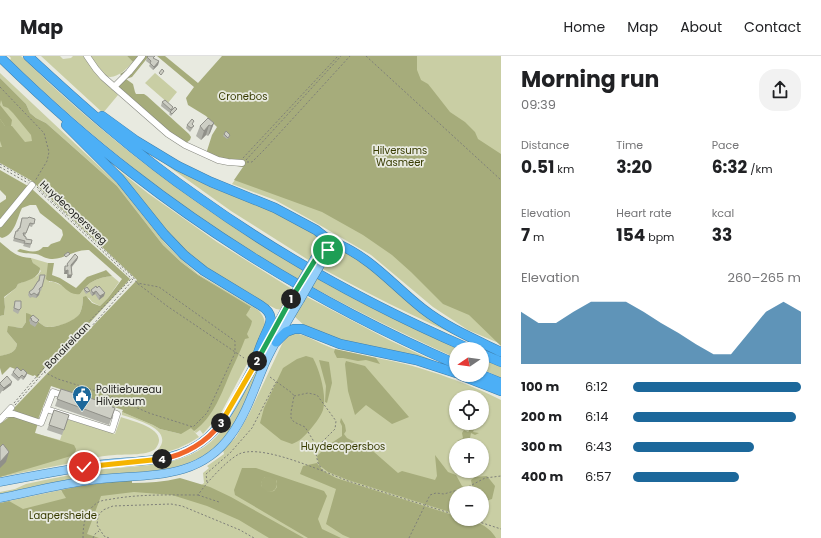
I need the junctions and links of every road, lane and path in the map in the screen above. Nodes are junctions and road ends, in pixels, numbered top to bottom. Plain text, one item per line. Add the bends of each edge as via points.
1 (28, 56) edge
2 (87, 56) edge
3 (142, 56) edge
4 (338, 56) edge
5 (341, 56) edge
6 (350, 56) edge
7 (366, 56) edge
8 (0, 58) edge
9 (0, 87) edge
10 (114, 87) junction
11 (68, 93) junction
12 (43, 98) junction
13 (0, 164) edge
14 (240, 164) junction
15 (0, 167) edge
16 (501, 180) edge
17 (33, 184) junction
18 (0, 224) edge
19 (329, 246) junction
20 (133, 278) junction
21 (137, 283) junction
22 (296, 298) junction
23 (276, 342) junction
24 (455, 342) edge
25 (501, 352) edge
26 (235, 353) junction
27 (489, 357) edge
28 (244, 358) dead end
29 (449, 361) edge
30 (501, 362) edge
31 (253, 368) junction
32 (449, 371) edge
33 (44, 372) junction
34 (270, 377) dead end
35 (489, 378) edge
36 (276, 381) junction
37 (478, 382) edge
38 (501, 383) edge
39 (501, 391) edge
40 (294, 396) junction
41 (74, 399) edge
42 (11, 408) joint
43 (46, 408) junction
44 (103, 409) edge
45 (6, 414) junction
46 (0, 420) edge
47 (316, 448) junction
48 (323, 471) junction
49 (501, 476) edge
50 (0, 482) edge
51 (207, 482) junction
52 (198, 495) junction
53 (0, 498) edge
54 (219, 502) dead end
55 (424, 505) junction
56 (449, 513) edge
57 (489, 525) edge
58 (501, 529) edge
59 (100, 531) junction
60 (83, 538) edge
61 (94, 538) edge
62 (109, 538) edge
63 (254, 538) edge
64 (409, 538) edge

1 - 11 highway
2 - 10 street
3 - 10 street
4 - 14 path
5 - 14 path via 300,103
6 - 14 path via 252,162
7 - 16 path
8 - 12 highway
9 - 17 path via 44,133 49,152 47,161
10 - 14 street via 168,134 185,145 218,160
11 - 19 highway via 82,100 159,155 211,182 293,217 323,234
11 - 24 highway via 146,159 246,230 321,276
12 - 29 highway via 104,151 209,229 351,314
12 - 31 highway via 58,117 120,179 184,255 204,271 268,312 271,324
13 - 17 path, Huydecopersweg
15 - 17 path, Huydecopersweg
17 - 18 street
17 - 20 path, Huydecopersweg
19 - 22 main road, bridge via 327,254 319,260
19 - 25 highway via 338,244 348,249 382,272 433,316
20 - 21 path, Huydecopersweg
20 - 33 path, Bonairelaan via 90,328
20 - 45 path, Bonairelaan via 49,362 5,412
21 - 26 path, Huydecopersweg
21 - 26 path via 159,287 235,341
22 - 23 main road
22 - 31 main road
23 - 32 highway via 286,332 302,329 352,347 416,360
23 - 53 main road via 237,425 221,447 201,462 168,474 91,480
26 - 28 path, Huydecopersweg
26 - 33 path via 207,413 193,427 149,413 104,393
27 - 30 highway
31 - 50 main road via 219,425 187,451 159,460 97,465
33 - 42 path, Bonairelaan
34 - 36 path
35 - 38 highway
36 - 40 path
36 - 51 path via 252,428 230,453 206,474
37 - 39 highway
40 - 47 path via 291,418 305,427
40 - 47 path via 308,393 317,395 336,421 335,429
41 - 43 street via 53,392
42 - 45 street
43 - 44 street via 112,430 117,414
43 - 45 street via 41,423
45 - 46 street
47 - 48 path via 318,463
48 - 51 path via 274,455 247,452 233,458
48 - 55 path
49 - 55 path via 484,478 468,487 444,494 430,495
51 - 52 path
52 - 54 path
52 - 60 path via 148,495 99,501 86,517
55 - 56 path
55 - 64 path
57 - 58 path
59 - 61 path
59 - 62 path
59 - 63 path via 97,524 98,516 103,510 113,506 171,504 182,506

